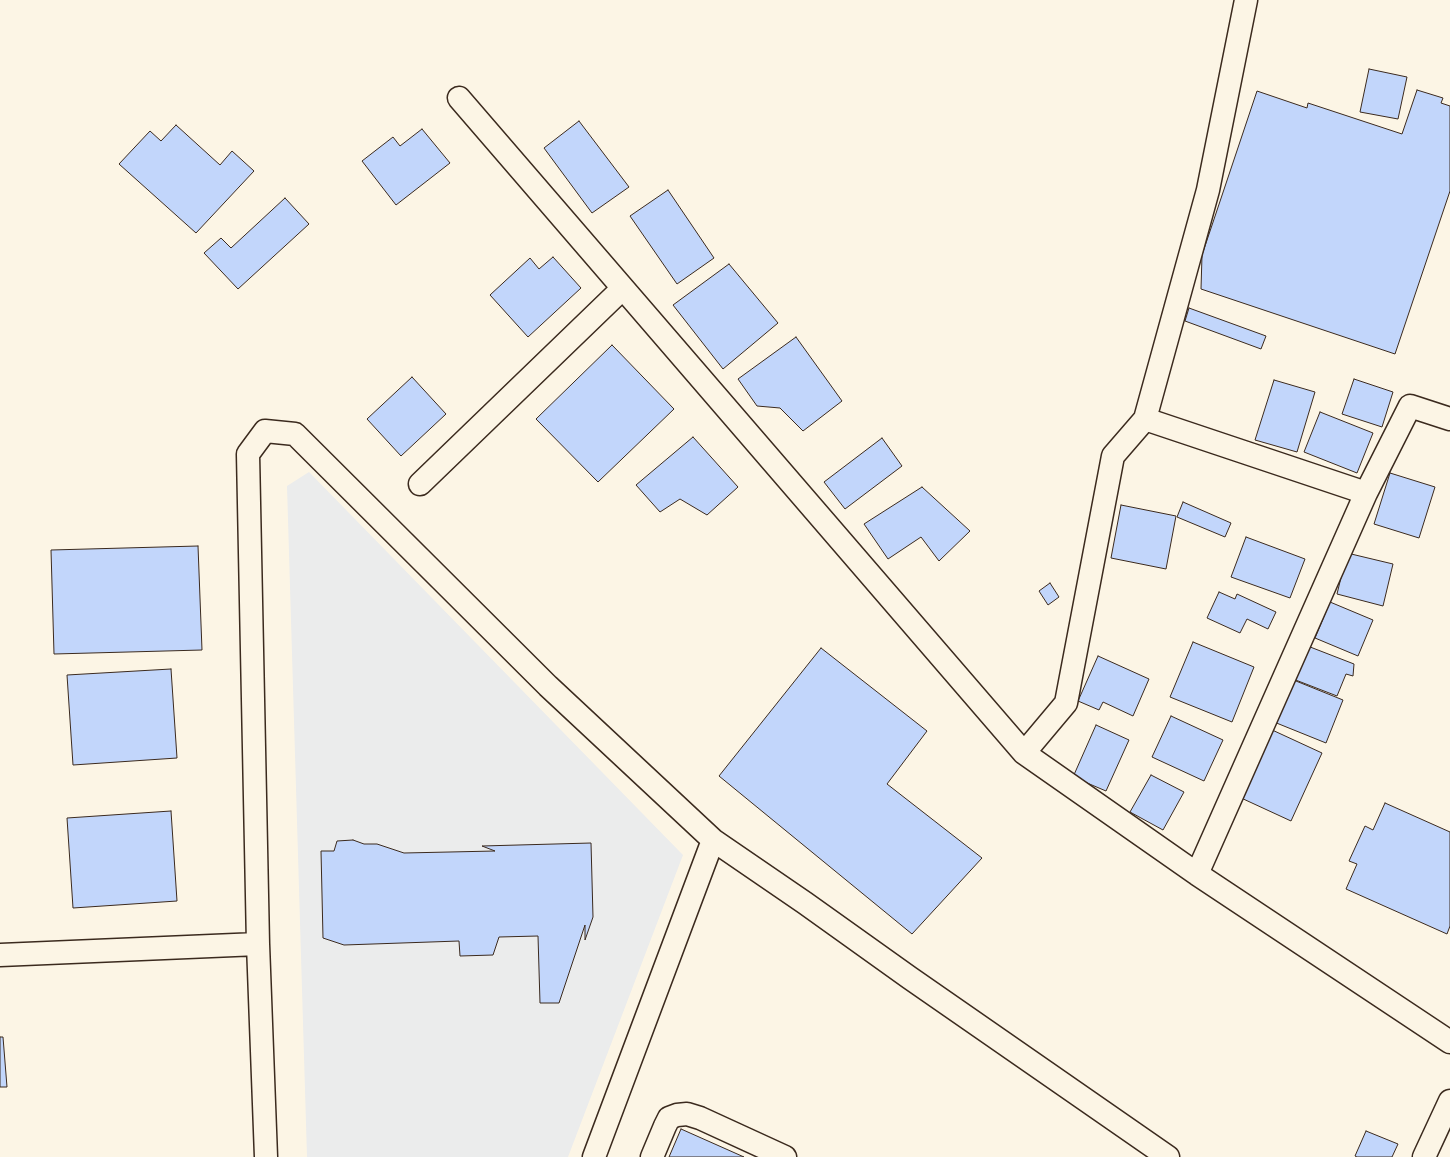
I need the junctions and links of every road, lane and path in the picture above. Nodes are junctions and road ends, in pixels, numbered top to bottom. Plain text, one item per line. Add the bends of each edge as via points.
1 (1246, 0) edge
2 (459, 98) dead end
3 (622, 288) junction
4 (1145, 419) junction
5 (1450, 419) edge
6 (420, 484) dead end
7 (1366, 493) junction
8 (1024, 753) junction
9 (712, 840) junction
10 (1198, 874) junction
11 (258, 944) junction
12 (0, 955) edge
13 (1450, 1042) edge
14 (1450, 1101) edge
15 (266, 1157) edge
16 (594, 1157) edge
17 (652, 1157) edge
18 (785, 1157) edge
19 (1168, 1157) edge
20 (1424, 1157) edge

1 - 4 street via 1208,190
2 - 3 street
3 - 6 street
3 - 8 street
4 - 7 street
4 - 8 street via 1113,456 1066,703
5 - 7 street via 1410,406
7 - 10 street
8 - 10 street
9 - 11 street via 548,686 295,434 265,431 248,454
9 - 16 street
9 - 19 street
10 - 13 street
11 - 12 street
11 - 15 street
14 - 20 street
17 - 18 street via 670,1118 687,1114

